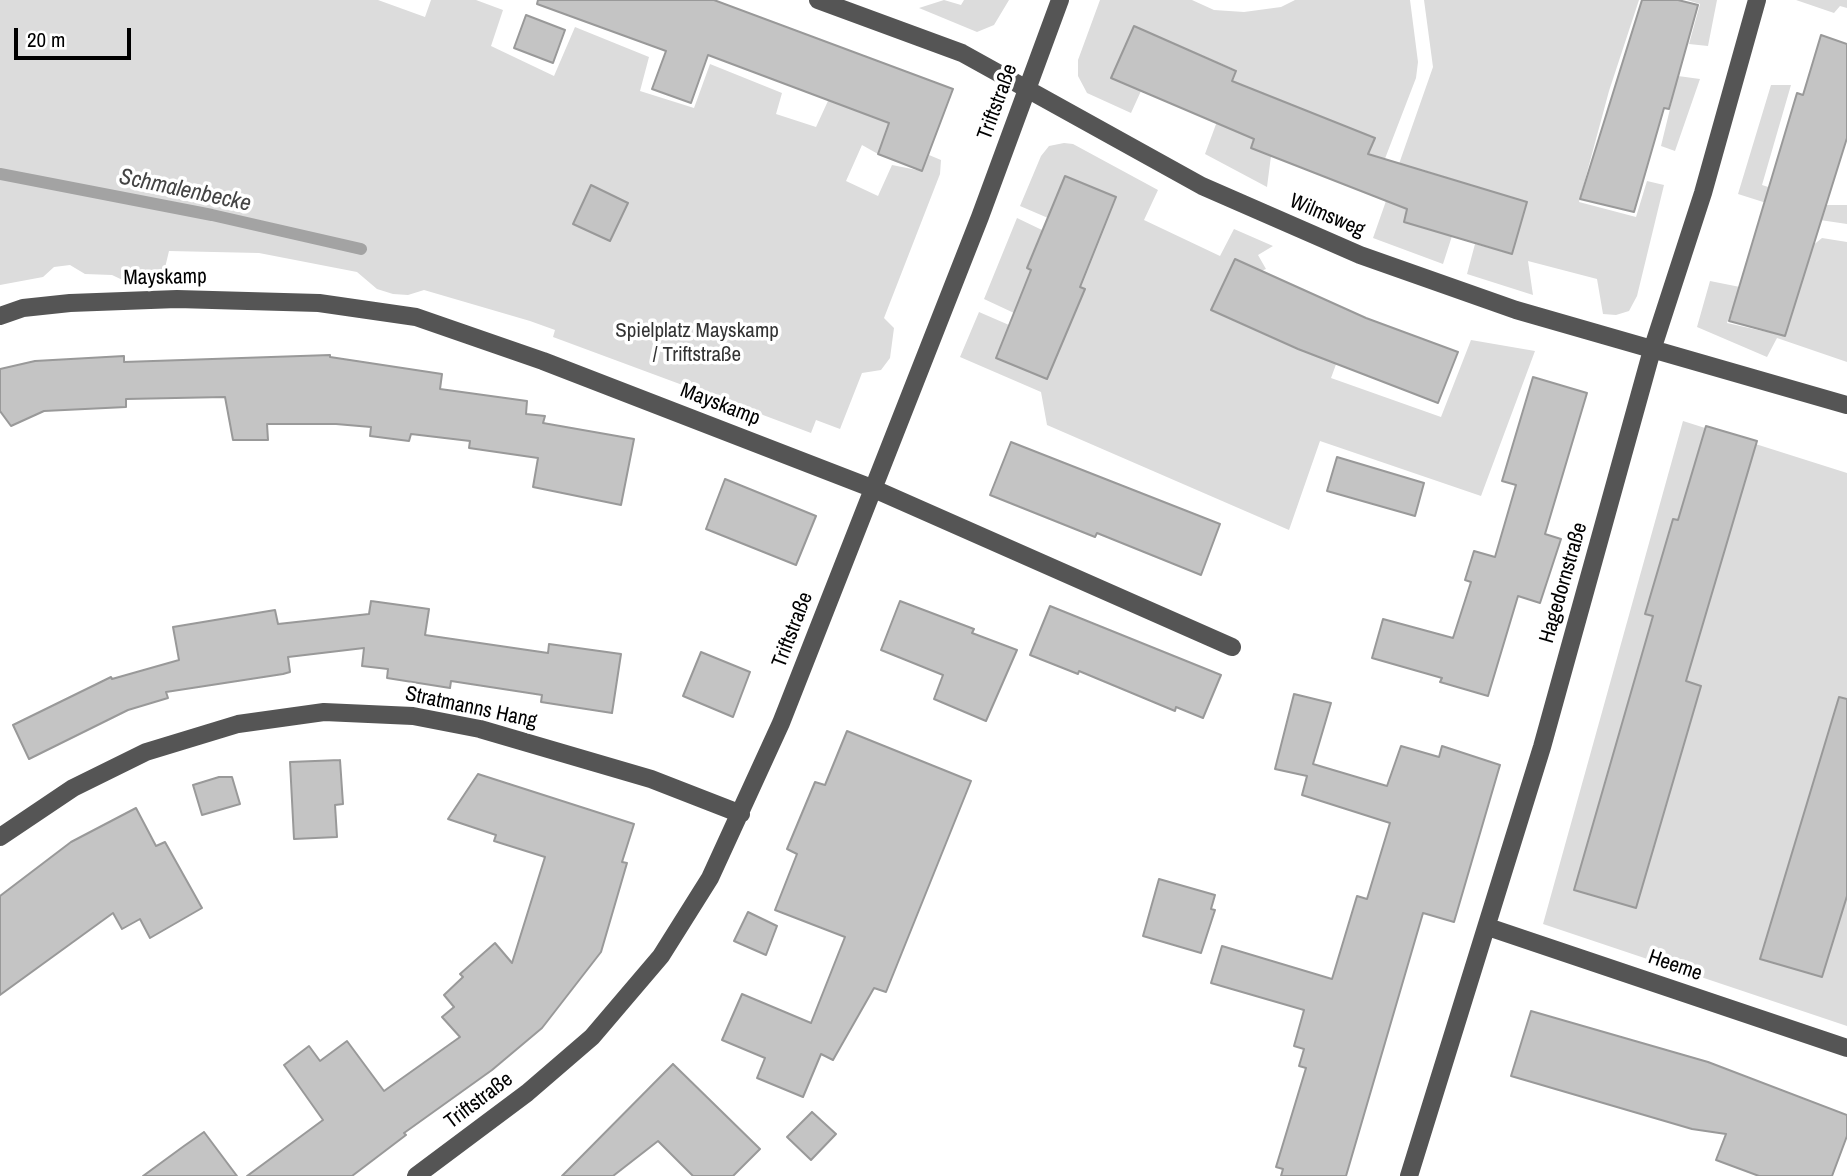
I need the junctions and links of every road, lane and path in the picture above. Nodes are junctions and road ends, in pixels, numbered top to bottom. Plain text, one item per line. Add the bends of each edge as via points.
1 (818, 0) edge
2 (1060, 0) edge
3 (1757, 0) edge
4 (1027, 89) junction
5 (0, 316) edge
6 (1652, 350) junction
7 (1847, 405) edge
8 (874, 489) junction
9 (1232, 647) dead end
10 (741, 814) junction
11 (0, 837) edge
12 (1488, 927) junction
13 (1847, 1048) edge
14 (416, 1176) edge
15 (1409, 1176) edge

1 - 4 street, Wilmsweg via 962,53
2 - 4 street, Triftstraße
3 - 6 street, Hagedornstraße via 1703,193
4 - 6 street, Wilmsweg via 1202,186 1321,239 1442,287
4 - 8 street, Triftstraße
5 - 8 street, Mayskamp via 23,308 71,303 177,299 319,303 416,317
6 - 7 street, Wilmsweg
6 - 12 street, Hagedornstraße
8 - 9 street, Mayskamp
8 - 10 street, Triftstraße
10 - 11 street, Stratmanns Hang via 651,779 480,729 413,716 324,712 237,724 146,752 72,788
10 - 14 street, Triftstraße via 675,935 606,1021 562,1065
12 - 13 street, Heeme
12 - 15 street, Hagedornstraße

